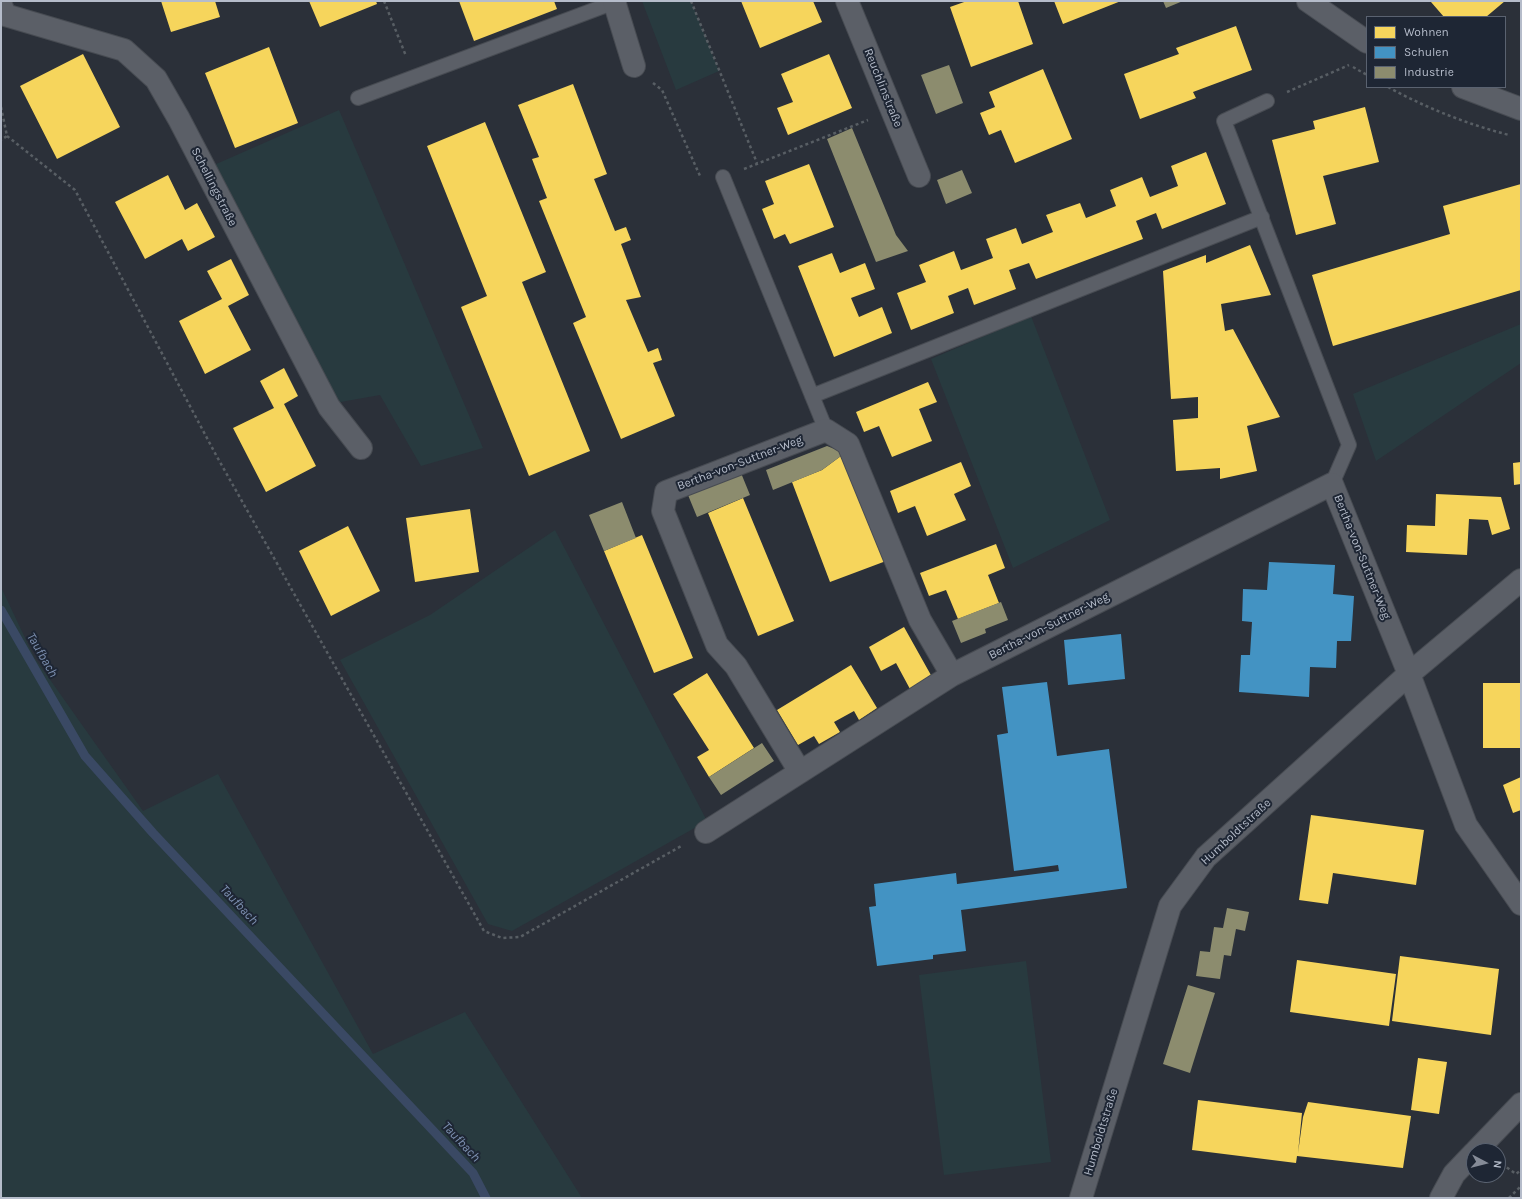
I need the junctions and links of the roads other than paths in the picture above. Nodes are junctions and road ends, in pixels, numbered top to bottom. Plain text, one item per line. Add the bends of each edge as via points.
1 (615, 1) edge
2 (847, 1) edge
3 (1308, 1) edge
4 (2, 12) edge
5 (1366, 41) edge
6 (634, 66) road end
7 (1466, 88) edge
8 (358, 98) dead end
9 (1267, 101) road end
10 (1521, 109) edge
11 (919, 176) dead end
12 (723, 177) road end
13 (1262, 217) junction
14 (812, 396) junction
15 (826, 430) junction
16 (361, 448) dead end
17 (1332, 484) junction
18 (1521, 580) edge
19 (1409, 674) junction
20 (952, 675) junction
21 (800, 772) junction
22 (706, 832) road end
23 (1521, 904) edge
24 (1521, 1104) edge
25 (1484, 1143) edge
26 (1466, 1162) edge
27 (1081, 1198) edge
28 (1441, 1198) edge

1 - 6 street
1 - 8 lane
2 - 11 street, Reuchlinstraße
3 - 5 street
4 - 16 street, Schellingstraße via 124,50 156,79 329,408
7 - 10 street
9 - 13 lane via 1224,121
12 - 14 lane
13 - 14 lane
13 - 17 lane via 1349,445
14 - 15 lane
15 - 20 street via 848,444 920,620
15 - 21 street, Bertha-von-Suttner-Weg via 666,492 663,511 718,646 736,666
17 - 19 street, Bertha-von-Suttner-Weg
17 - 20 street, Bertha-von-Suttner-Weg
18 - 19 street, Humboldtstraße
19 - 23 street, Bertha-von-Suttner-Weg via 1466,825
19 - 27 street, Humboldtstraße via 1206,857 1170,906
20 - 21 street, Bertha-von-Suttner-Weg
21 - 22 street, Bertha-von-Suttner-Weg
24 - 25 street
26 - 28 street via 1454,1174

